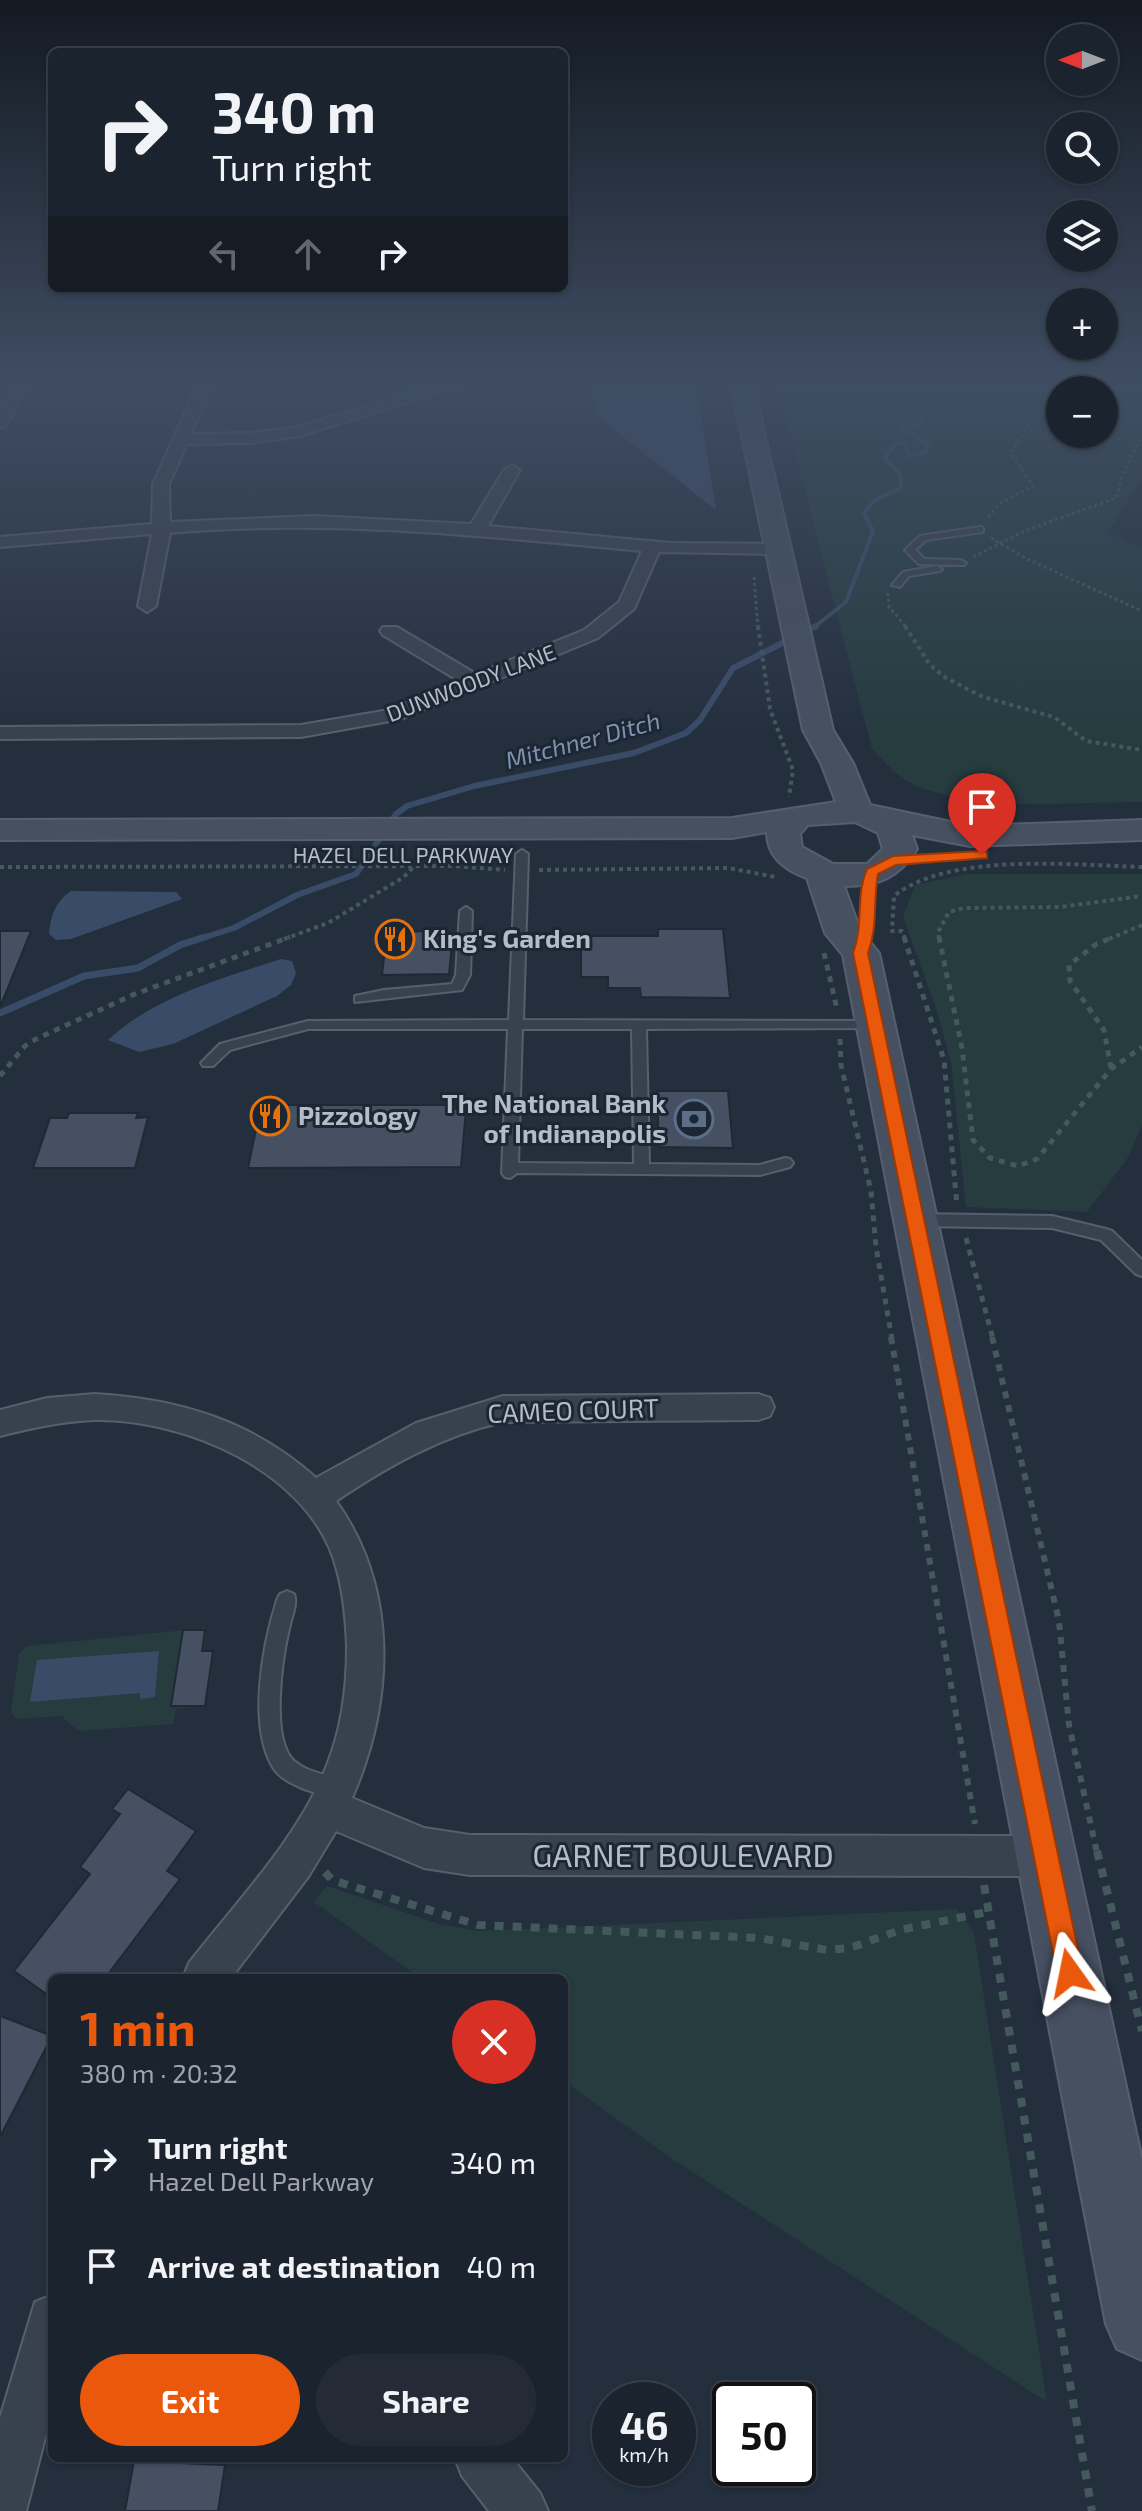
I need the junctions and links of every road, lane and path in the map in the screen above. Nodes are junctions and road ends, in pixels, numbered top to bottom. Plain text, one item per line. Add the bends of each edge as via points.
1 (161, 501) edge
2 (494, 501) edge
3 (768, 501) edge
4 (1004, 501) edge
5 (1107, 501) edge
6 (162, 528) junction
7 (477, 529) junction
8 (980, 530) junction
9 (0, 542) edge
10 (1002, 545) junction
11 (653, 546) junction
12 (778, 549) junction
13 (961, 563) joint
14 (950, 568) dead end
15 (754, 577) dead end
16 (897, 585) joint
17 (147, 606) dead end
18 (1142, 611) edge
19 (390, 631) dead end
20 (477, 683) junction
21 (818, 730) junction
22 (0, 733) edge
23 (1142, 750) edge
24 (798, 805) junction
25 (867, 815) junction
26 (0, 830) edge
27 (1142, 830) edge
28 (344, 851) junction
29 (1142, 854) edge
30 (0, 855) edge
31 (408, 855) junction
32 (524, 865) junction
33 (883, 866) junction
34 (0, 867) edge
35 (1142, 867) edge
36 (804, 873) junction
37 (1142, 896) edge
38 (466, 911) dead end
39 (1142, 925) edge
40 (842, 949) junction
41 (360, 999) dead end
42 (639, 1024) junction
43 (857, 1024) junction
44 (517, 1025) junction
45 (1142, 1047) edge
46 (208, 1063) dead end
47 (1111, 1069) junction
48 (0, 1076) edge
49 (785, 1163) dead end
50 (642, 1169) junction
51 (938, 1221) junction
52 (1142, 1270) edge
53 (758, 1407) dead end
54 (0, 1423) edge
55 (313, 1498) junction
56 (287, 1600) dead end
57 (334, 1798) junction
58 (304, 1847) junction
59 (980, 1856) junction
60 (1046, 1856) junction
61 (987, 1912) junction
62 (207, 1974) edge
63 (1142, 2031) edge
64 (1142, 2324) edge
65 (48, 2334) edge
66 (483, 2462) edge
67 (0, 2511) edge
68 (522, 2511) edge
69 (1092, 2511) edge

1 - 6 street
2 - 7 street
3 - 12 main road
4 - 8 path
5 - 10 path via 1027,530
6 - 7 street via 315,521
6 - 9 street
6 - 17 street
7 - 11 street
8 - 10 path
8 - 13 lane via 923,538 910,550 922,562
10 - 13 path
10 - 18 path
11 - 12 street
11 - 20 street, DUNWOODY LANE via 627,605 603,626
12 - 21 main road
14 - 16 lane via 906,574
15 - 24 path via 775,724 792,762
16 - 23 path via 887,595 889,607 946,678 983,697 1054,717 1086,741
19 - 20 street
20 - 22 street, DUNWOODY LANE via 394,715 333,728
21 - 24 main road via 814,776
21 - 25 main road
24 - 25 main road, HAZEL DELL PARKWAY
24 - 31 main road, HAZEL DELL PARKWAY via 721,829
24 - 36 main road via 782,839
25 - 27 main road via 970,836
25 - 33 main road via 892,830 899,842
26 - 28 main road, HAZEL DELL PARKWAY
28 - 30 main road, HAZEL DELL PARKWAY
28 - 31 main road, HAZEL DELL PARKWAY
28 - 31 path
28 - 34 path
29 - 33 main road via 966,855
31 - 32 main road, HAZEL DELL PARKWAY
31 - 32 path
31 - 48 path via 404,877 328,923 135,994 36,1039
32 - 36 path
32 - 36 main road, HAZEL DELL PARKWAY via 705,847
32 - 44 lane
33 - 36 main road, HAZEL DELL PARKWAY via 842,875
33 - 40 main road via 866,898 869,931
35 - 51 path via 955,870 911,880 894,896 892,931 902,931 912,955 944,1060 957,1207
36 - 40 main road via 843,933
37 - 47 path via 1060,907 964,908 949,912 938,932 962,1048 973,1140 980,1150 1018,1166 1037,1159
38 - 41 lane via 463,975 457,987 382,992
39 - 47 path via 1088,949 1069,965 1070,981 1107,1039
40 - 43 main road
40 - 43 path
42 - 43 lane
42 - 44 lane
42 - 50 lane
43 - 51 main road
43 - 59 path via 841,1065 871,1191 876,1247
44 - 46 lane via 308,1025 225,1047
44 - 50 lane via 510,1170
45 - 47 path
49 - 50 lane via 760,1170
51 - 52 lane via 1052,1222 1106,1235
51 - 60 main road
51 - 63 path via 1006,1388 1059,1621 1080,1785
53 - 55 street, CAMEO COURT via 503,1409 471,1415 401,1444
54 - 55 street via 95,1406 199,1421 285,1471
55 - 57 street via 342,1538 361,1594 362,1701 357,1733
56 - 57 lane via 275,1632 271,1738 293,1773
57 - 58 street
57 - 59 street, GARNET BOULEVARD via 424,1848 470,1855
58 - 61 path via 332,1880 478,1925 759,1938 827,1950
58 - 62 street
59 - 60 street, GARNET BOULEVARD
59 - 61 path
60 - 64 main road
61 - 69 path
65 - 67 street
66 - 68 street

